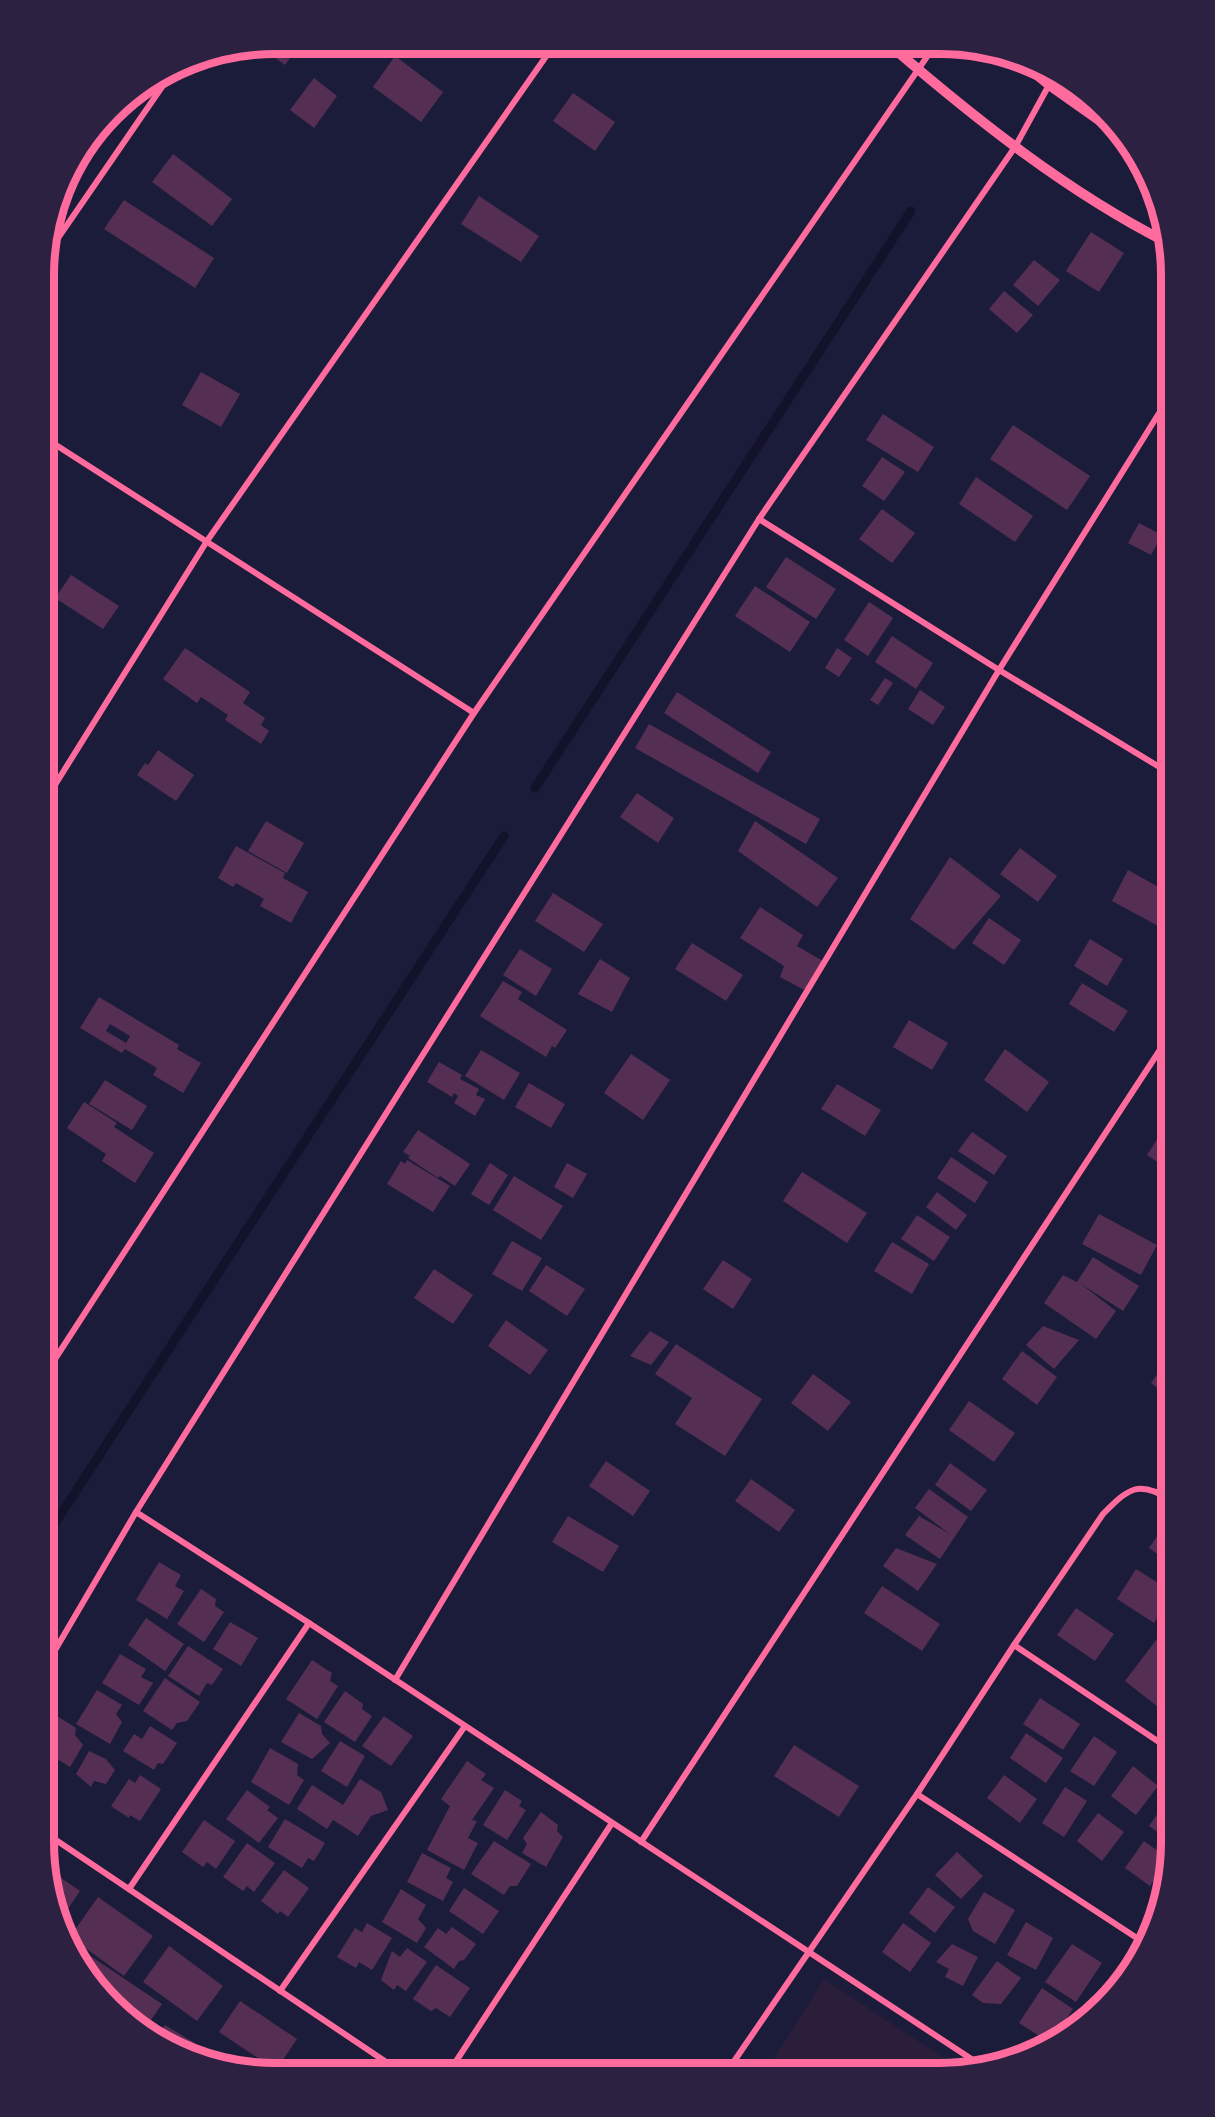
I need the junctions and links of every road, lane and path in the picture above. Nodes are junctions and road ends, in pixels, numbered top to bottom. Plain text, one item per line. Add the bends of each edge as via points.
1 (548, 54) edge
2 (900, 54) edge
3 (929, 54) edge
4 (918, 70) junction
5 (1049, 83) edge
6 (163, 85) edge
7 (1015, 147) junction
8 (1158, 238) edge
9 (57, 240) edge
10 (1161, 412) edge
11 (54, 444) edge
12 (759, 519) junction
13 (207, 541) junction
14 (999, 670) junction
15 (474, 712) junction
16 (1161, 768) edge
17 (54, 787) edge
18 (1161, 1048) edge
19 (54, 1361) edge
20 (1161, 1494) edge
21 (136, 1512) junction
22 (309, 1623) junction
23 (1014, 1645) junction
24 (54, 1651) edge
25 (395, 1680) junction
26 (465, 1726) junction
27 (1161, 1743) edge
28 (917, 1794) junction
29 (612, 1823) junction
30 (54, 1839) edge
31 (641, 1842) junction
32 (129, 1889) junction
33 (1138, 1939) edge
34 (809, 1952) junction
35 (280, 1991) junction
36 (972, 2060) edge
37 (388, 2063) edge
38 (455, 2063) edge
39 (733, 2063) edge

1 - 13 street
2 - 4 street
3 - 4 street
4 - 7 street
4 - 15 street
5 - 7 street
6 - 9 street
7 - 8 street
7 - 12 street
10 - 14 street
11 - 13 street
12 - 14 street
12 - 21 street
13 - 15 street
13 - 17 street
14 - 16 street
14 - 25 street
15 - 19 street
18 - 31 street
20 - 23 street via 1136,1488 1103,1514
21 - 22 street
21 - 24 street
22 - 25 street
22 - 32 street
23 - 27 street
23 - 28 street
25 - 26 street
26 - 29 street
26 - 35 street
28 - 33 street
28 - 34 street
29 - 31 street
29 - 38 street
30 - 32 street
31 - 34 street
32 - 35 street
34 - 36 street
34 - 39 street
35 - 37 street

